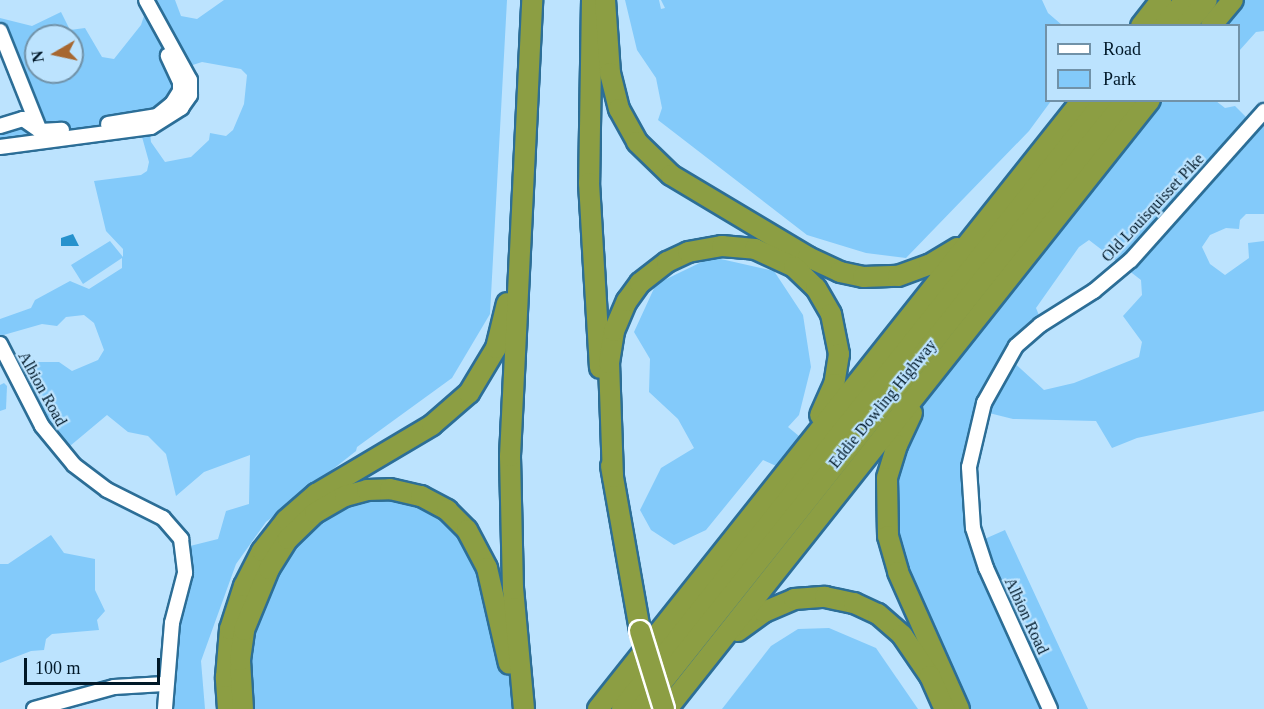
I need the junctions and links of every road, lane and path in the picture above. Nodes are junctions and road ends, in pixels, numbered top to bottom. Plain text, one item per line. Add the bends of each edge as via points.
1 (531, 0) edge
2 (591, 0) edge
3 (605, 0) edge
4 (1161, 0) edge
5 (1185, 0) edge
6 (1206, 0) edge
7 (1232, 0) edge
8 (140, 1) edge
9 (1143, 24) edge
10 (1166, 24) edge
11 (1188, 24) edge
12 (1212, 24) edge
13 (0, 31) edge
14 (0, 52) edge
15 (1080, 102) edge
16 (1103, 102) edge
17 (1124, 102) edge
18 (1148, 102) edge
19 (1264, 111) edge
20 (0, 126) edge
21 (36, 135) junction
22 (0, 147) edge
23 (524, 158) junction
24 (987, 219) junction
25 (978, 316) junction
26 (0, 344) edge
27 (613, 477) junction
28 (765, 499) junction
29 (975, 536) joint
30 (640, 631) junction
31 (688, 682) junction
32 (164, 684) junction
33 (34, 709) edge
34 (165, 709) edge
35 (228, 709) edge
36 (243, 709) edge
37 (519, 709) edge
38 (524, 709) edge
39 (598, 709) edge
40 (622, 709) edge
41 (642, 709) edge
42 (658, 709) edge
43 (665, 709) edge
44 (945, 709) edge
45 (959, 709) edge
46 (1050, 709) edge

1 - 23 highway
2 - 27 highway via 591,237
3 - 24 highway via 612,86 637,142 671,175 808,257 851,275 898,276 946,256
4 - 9 highway
5 - 10 highway
6 - 11 highway
7 - 12 highway
8 - 21 street via 180,69 180,91 172,104 157,116
13 - 21 street
14 - 21 street
15 - 24 highway
16 - 40 highway, Eddie Dowling Highway
17 - 41 highway, Eddie Dowling Highway
18 - 25 highway
19 - 29 street, Old Louisquisset Pike via 1131,260 1088,296 1031,331 1003,364 984,403 972,450 968,496
20 - 21 street via 15,119
21 - 22 street
23 - 35 highway via 506,308 485,371 469,393 442,418 322,490 270,540 244,586 230,629
23 - 38 highway via 510,488 513,589
24 - 28 highway
25 - 31 highway
25 - 45 highway via 907,422 894,453 885,497 892,554
26 - 32 street, Albion Road via 28,402 56,445 92,480 146,509 181,539 186,559
27 - 28 highway via 610,352 627,301 649,275 678,256 711,247 744,247 776,256 809,280 831,314 838,343 837,374 827,403
27 - 30 highway
28 - 39 highway
29 - 46 street, Albion Road
30 - 42 highway, bridge
30 - 43 highway, bridge
31 - 43 highway
31 - 44 highway via 764,612 795,599 835,598 862,606 893,627 924,665
32 - 33 street via 114,687
32 - 34 street, Albion Road
36 - 37 highway via 240,677 244,630 257,591 275,558 297,530 325,506 356,492 379,489 412,493 430,500 454,516 474,538 490,578

